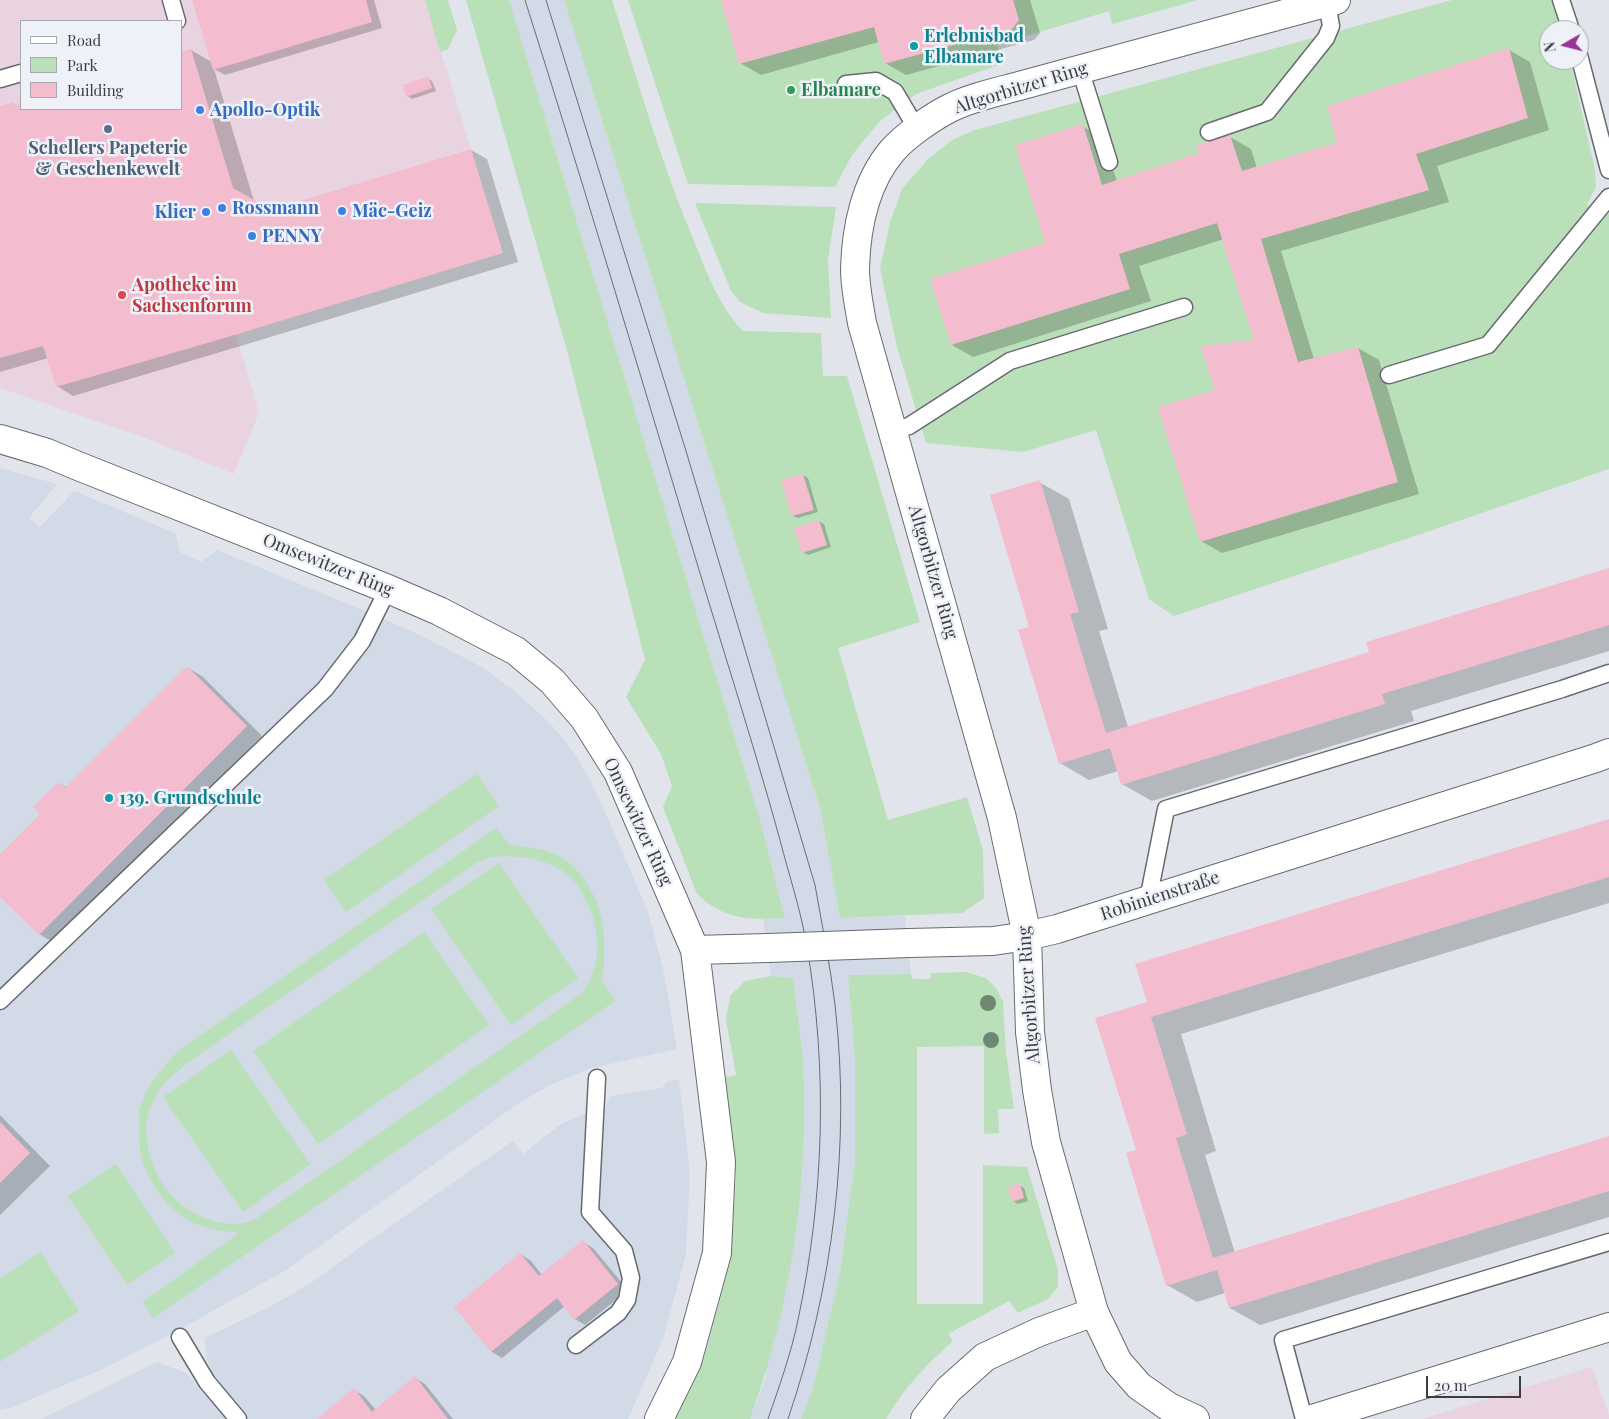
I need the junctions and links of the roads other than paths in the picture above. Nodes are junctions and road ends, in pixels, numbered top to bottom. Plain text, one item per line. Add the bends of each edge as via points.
1 (171, 0) edge
2 (1561, 0) edge
3 (1332, 1) edge
4 (177, 20) edge
5 (1568, 20) edge
6 (1080, 69) junction
7 (1585, 70) edge
8 (20, 72) edge
9 (0, 79) edge
10 (846, 84) dead end
11 (1602, 110) edge
12 (917, 129) junction
13 (1209, 132) dead end
14 (1109, 162) dead end
15 (1609, 170) edge
16 (1609, 197) edge
17 (1184, 307) dead end
18 (1388, 375) dead end
19 (893, 431) junction
20 (0, 439) edge
21 (388, 589) junction
22 (1609, 673) edge
23 (1609, 753) edge
24 (1148, 900) junction
25 (1027, 936) junction
26 (695, 950) junction
27 (0, 1001) edge
28 (597, 1078) dead end
29 (1609, 1242) edge
30 (1094, 1312) junction
31 (1609, 1327) edge
32 (180, 1337) dead end
33 (576, 1345) dead end
34 (238, 1419) edge
35 (659, 1419) edge
36 (925, 1419) edge
37 (1195, 1419) edge
38 (1304, 1419) edge
39 (1312, 1419) edge

1 - 4 lane
2 - 5 lane
3 - 6 street, Altgorbitzer Ring
3 - 13 lane via 1331,26 1326,38 1267,112
6 - 12 street, Altgorbitzer Ring via 968,100
6 - 14 lane
7 - 11 lane
8 - 9 lane
10 - 12 lane via 876,82 895,92
11 - 15 lane
12 - 19 street, Altgorbitzer Ring via 892,150 874,177 864,204 855,270 862,322
16 - 18 lane via 1488,345
17 - 19 lane via 1010,361 910,426
19 - 25 street, Altgorbitzer Ring via 1002,818
20 - 21 street, Omsewitzer Ring via 47,453
21 - 26 street, Omsewitzer Ring via 516,651 552,681 584,718 618,772
21 - 27 lane via 362,641 325,689
22 - 24 lane via 1166,809
23 - 24 street, Robinienstraße
24 - 25 street, Robinienstraße
25 - 26 street, Robinienstraße, bridge via 992,941
25 - 30 street, Altgorbitzer Ring via 1030,1032 1046,1142
26 - 35 street, Omsewitzer Ring via 721,1162 717,1253 687,1362
28 - 33 lane via 590,1212 624,1251 631,1278 627,1300 618,1313
29 - 38 lane via 1283,1340
30 - 36 street via 1039,1332 985,1357 948,1390
30 - 37 street, Altgorbitzer Ring via 1118,1362 1139,1386 1169,1407
31 - 39 street
32 - 34 lane via 207,1382

